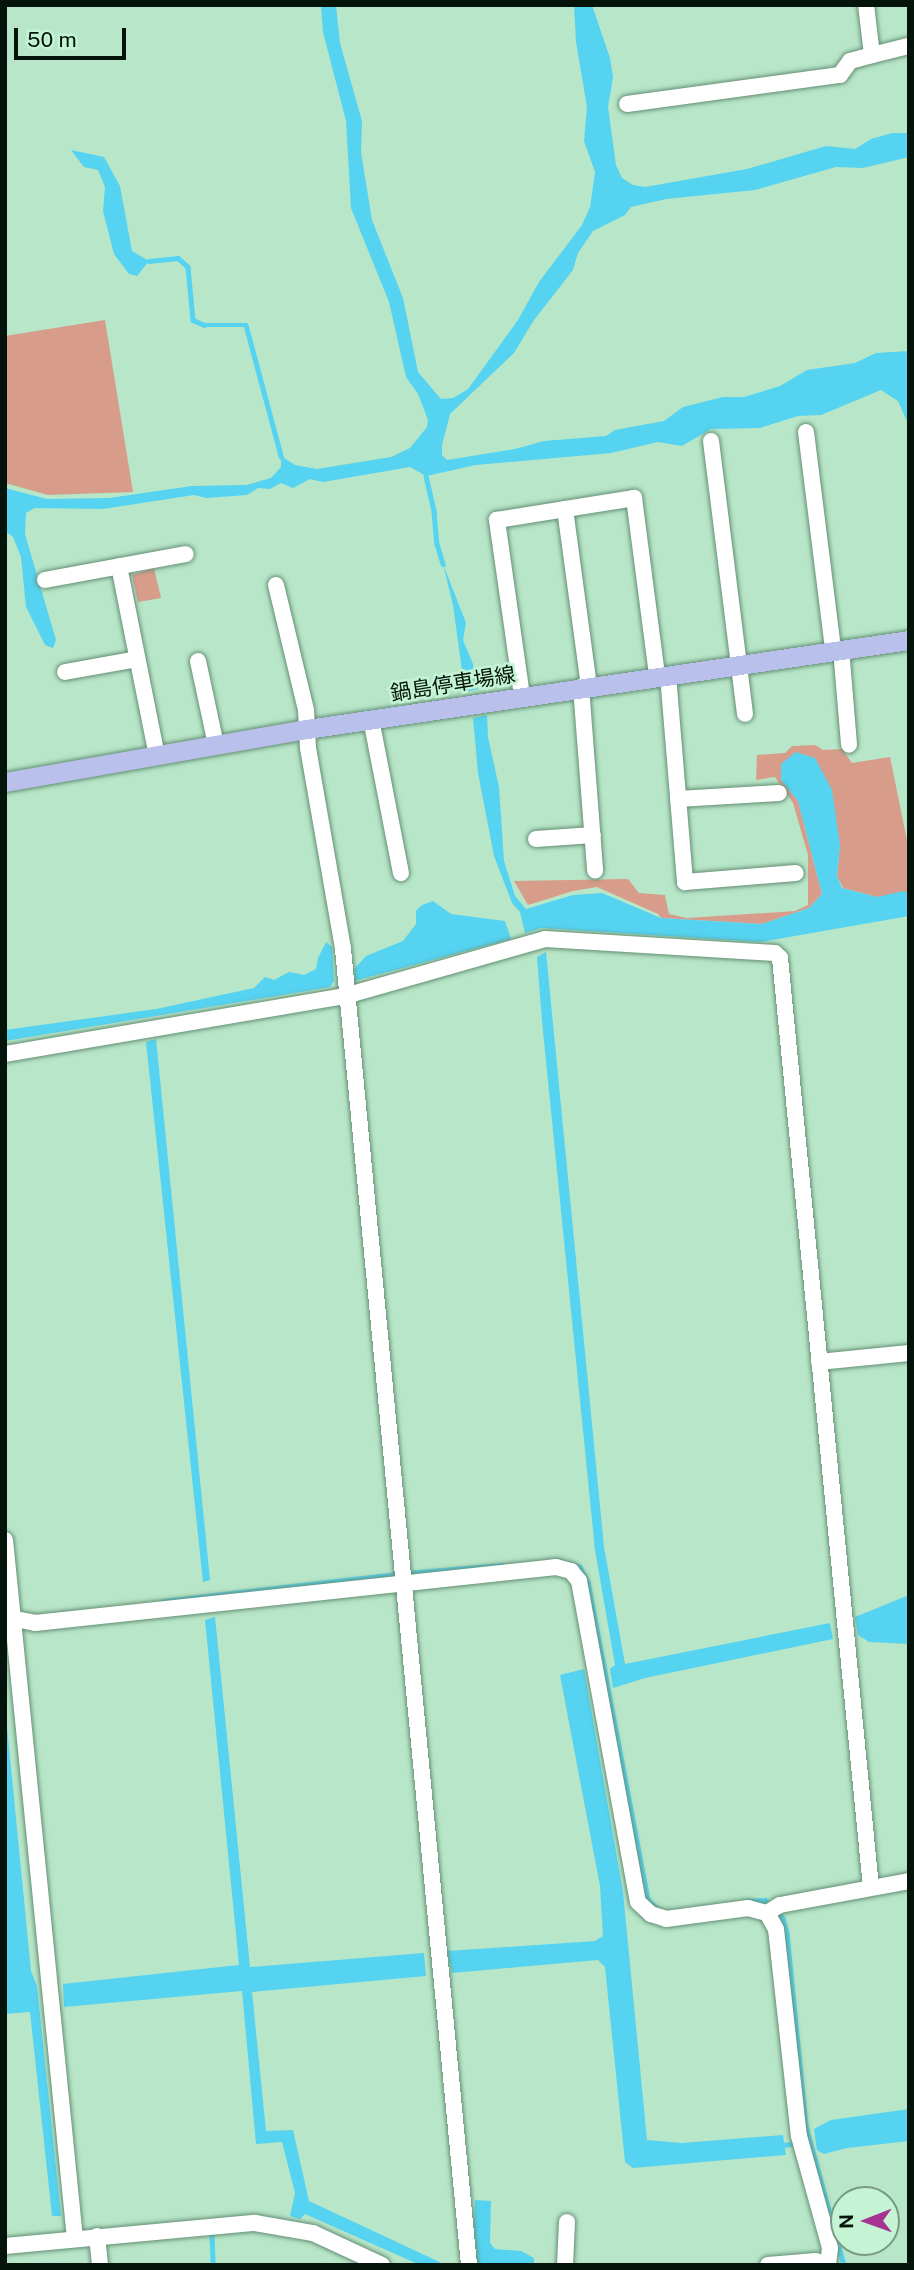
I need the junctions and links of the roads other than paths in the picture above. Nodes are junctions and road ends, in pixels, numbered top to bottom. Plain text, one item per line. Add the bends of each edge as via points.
1 (866, 5) edge
2 (909, 46) edge
3 (872, 55) junction
4 (627, 104) dead end
5 (806, 432) dead end
6 (712, 442) dead end
7 (565, 509) junction
8 (186, 554) dead end
9 (119, 566) junction
10 (45, 580) dead end
11 (276, 585) dead end
12 (909, 640) edge
13 (837, 650) junction
14 (137, 659) junction
15 (198, 661) dead end
16 (741, 664) junction
17 (65, 672) dead end
18 (662, 675) junction
19 (585, 686) junction
20 (522, 696) junction
21 (745, 714) dead end
22 (370, 719) junction
23 (307, 729) junction
24 (849, 745) dead end
25 (216, 746) junction
26 (157, 756) junction
27 (5, 782) edge
28 (779, 793) dead end
29 (678, 799) junction
30 (593, 835) junction
31 (536, 839) dead end
32 (595, 870) dead end
33 (401, 873) dead end
34 (796, 873) dead end
35 (345, 996) junction
36 (5, 1054) edge
37 (909, 1353) edge
38 (819, 1362) junction
39 (5, 1540) edge
40 (402, 1576) junction
41 (9, 1617) edge
42 (909, 1881) edge
43 (871, 1887) junction
44 (773, 1909) junction
45 (567, 2222) dead end
46 (97, 2236) junction
47 (75, 2239) junction
48 (5, 2246) edge
49 (376, 2263) edge
50 (828, 2264) edge
51 (100, 2265) edge
52 (469, 2265) edge
53 (565, 2265) edge
54 (768, 2265) edge

1 - 3 street
2 - 3 street
3 - 4 street via 850,61 840,75
5 - 13 street
6 - 16 street
7 - 18 street via 634,498
7 - 19 street
7 - 20 street via 497,520
8 - 9 street
9 - 10 street
9 - 14 street
11 - 23 street
12 - 13 main road, 鍋島停車場線
13 - 16 main road, 鍋島停車場線
13 - 24 street
14 - 17 street
14 - 26 street
15 - 25 street
16 - 18 main road, 鍋島停車場線
16 - 21 street
18 - 19 main road, 鍋島停車場線
18 - 29 street
19 - 20 main road, 鍋島停車場線
19 - 30 street
20 - 22 main road, 鍋島停車場線
22 - 23 main road, 鍋島停車場線
22 - 33 street
23 - 25 main road, 鍋島停車場線
23 - 35 street via 343,949
25 - 26 main road, 鍋島停車場線
26 - 27 main road, 鍋島停車場線
28 - 29 street
29 - 34 street via 685,882
30 - 31 street
30 - 32 street
35 - 36 street
35 - 38 street via 545,939 775,953 780,958
35 - 40 street
37 - 38 street
38 - 43 street
39 - 41 street
40 - 41 street via 35,1623
40 - 44 street via 556,1567 571,1571 579,1581 638,1902 651,1914 666,1919
40 - 52 street
41 - 47 street
42 - 43 street
43 - 44 street
44 - 50 street via 800,2143 830,2248
45 - 53 street
46 - 47 street
46 - 49 street via 255,2223 313,2233
46 - 51 street
47 - 48 street
50 - 54 street

